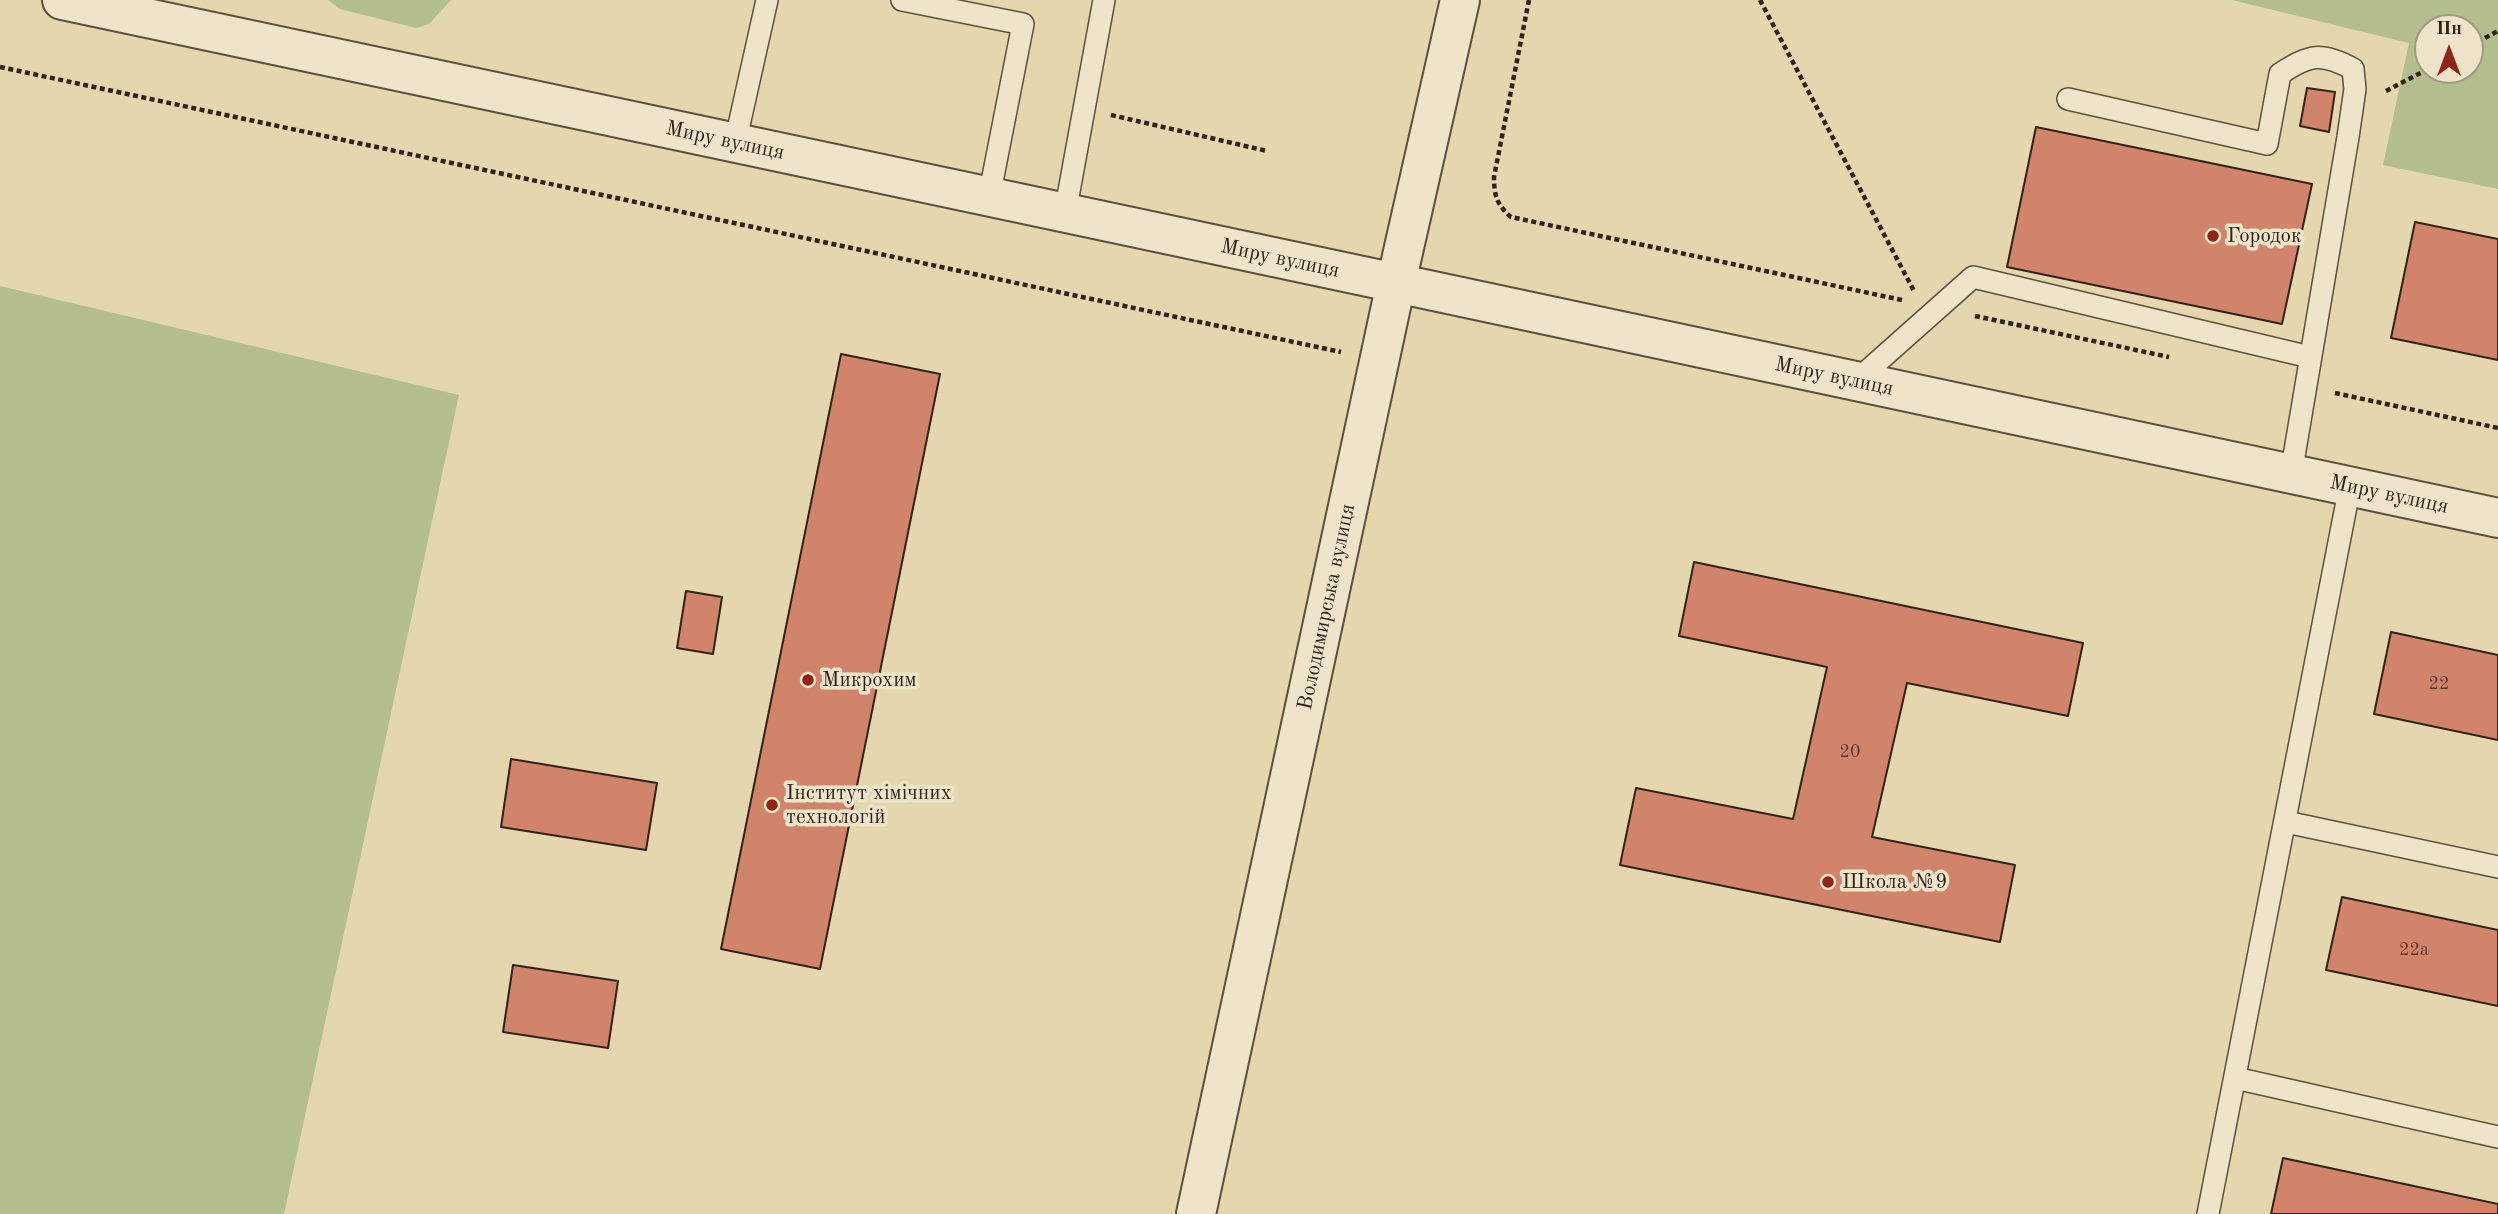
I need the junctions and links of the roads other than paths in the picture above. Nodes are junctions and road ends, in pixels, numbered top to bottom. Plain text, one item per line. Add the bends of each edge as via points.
1 (61, 0) edge
2 (767, 0) edge
3 (902, 0) edge
4 (1104, 0) edge
5 (1460, 0) edge
6 (2068, 99) dead end
7 (735, 143) junction
8 (989, 197) junction
9 (1065, 214) junction
10 (1396, 284) junction
11 (2310, 357) junction
12 (1856, 381) junction
13 (2291, 474) junction
14 (2350, 486) junction
15 (2498, 518) edge
16 (2286, 822) junction
17 (2498, 867) edge
18 (2235, 1078) junction
19 (2498, 1137) edge
20 (1196, 1214) edge
21 (2208, 1214) edge

1 - 7 street, Миру вулиця
2 - 7 lane
3 - 8 lane via 1023,24
4 - 9 lane
5 - 10 street, Володимирська вулиця
6 - 11 lane via 2267,144 2280,74 2301,60 2329,56 2353,69 2352,110
7 - 8 street, Миру вулиця
8 - 9 street, Миру вулиця
9 - 10 street, Миру вулиця
10 - 12 street, Миру вулиця
10 - 20 street, Володимирська вулиця
11 - 12 lane via 1973,277 1930,306
11 - 13 lane
12 - 13 street, Миру вулиця
13 - 14 street, Миру вулиця
14 - 15 street, Миру вулиця
14 - 16 lane
16 - 17 lane
16 - 18 lane
18 - 19 lane
18 - 21 lane

